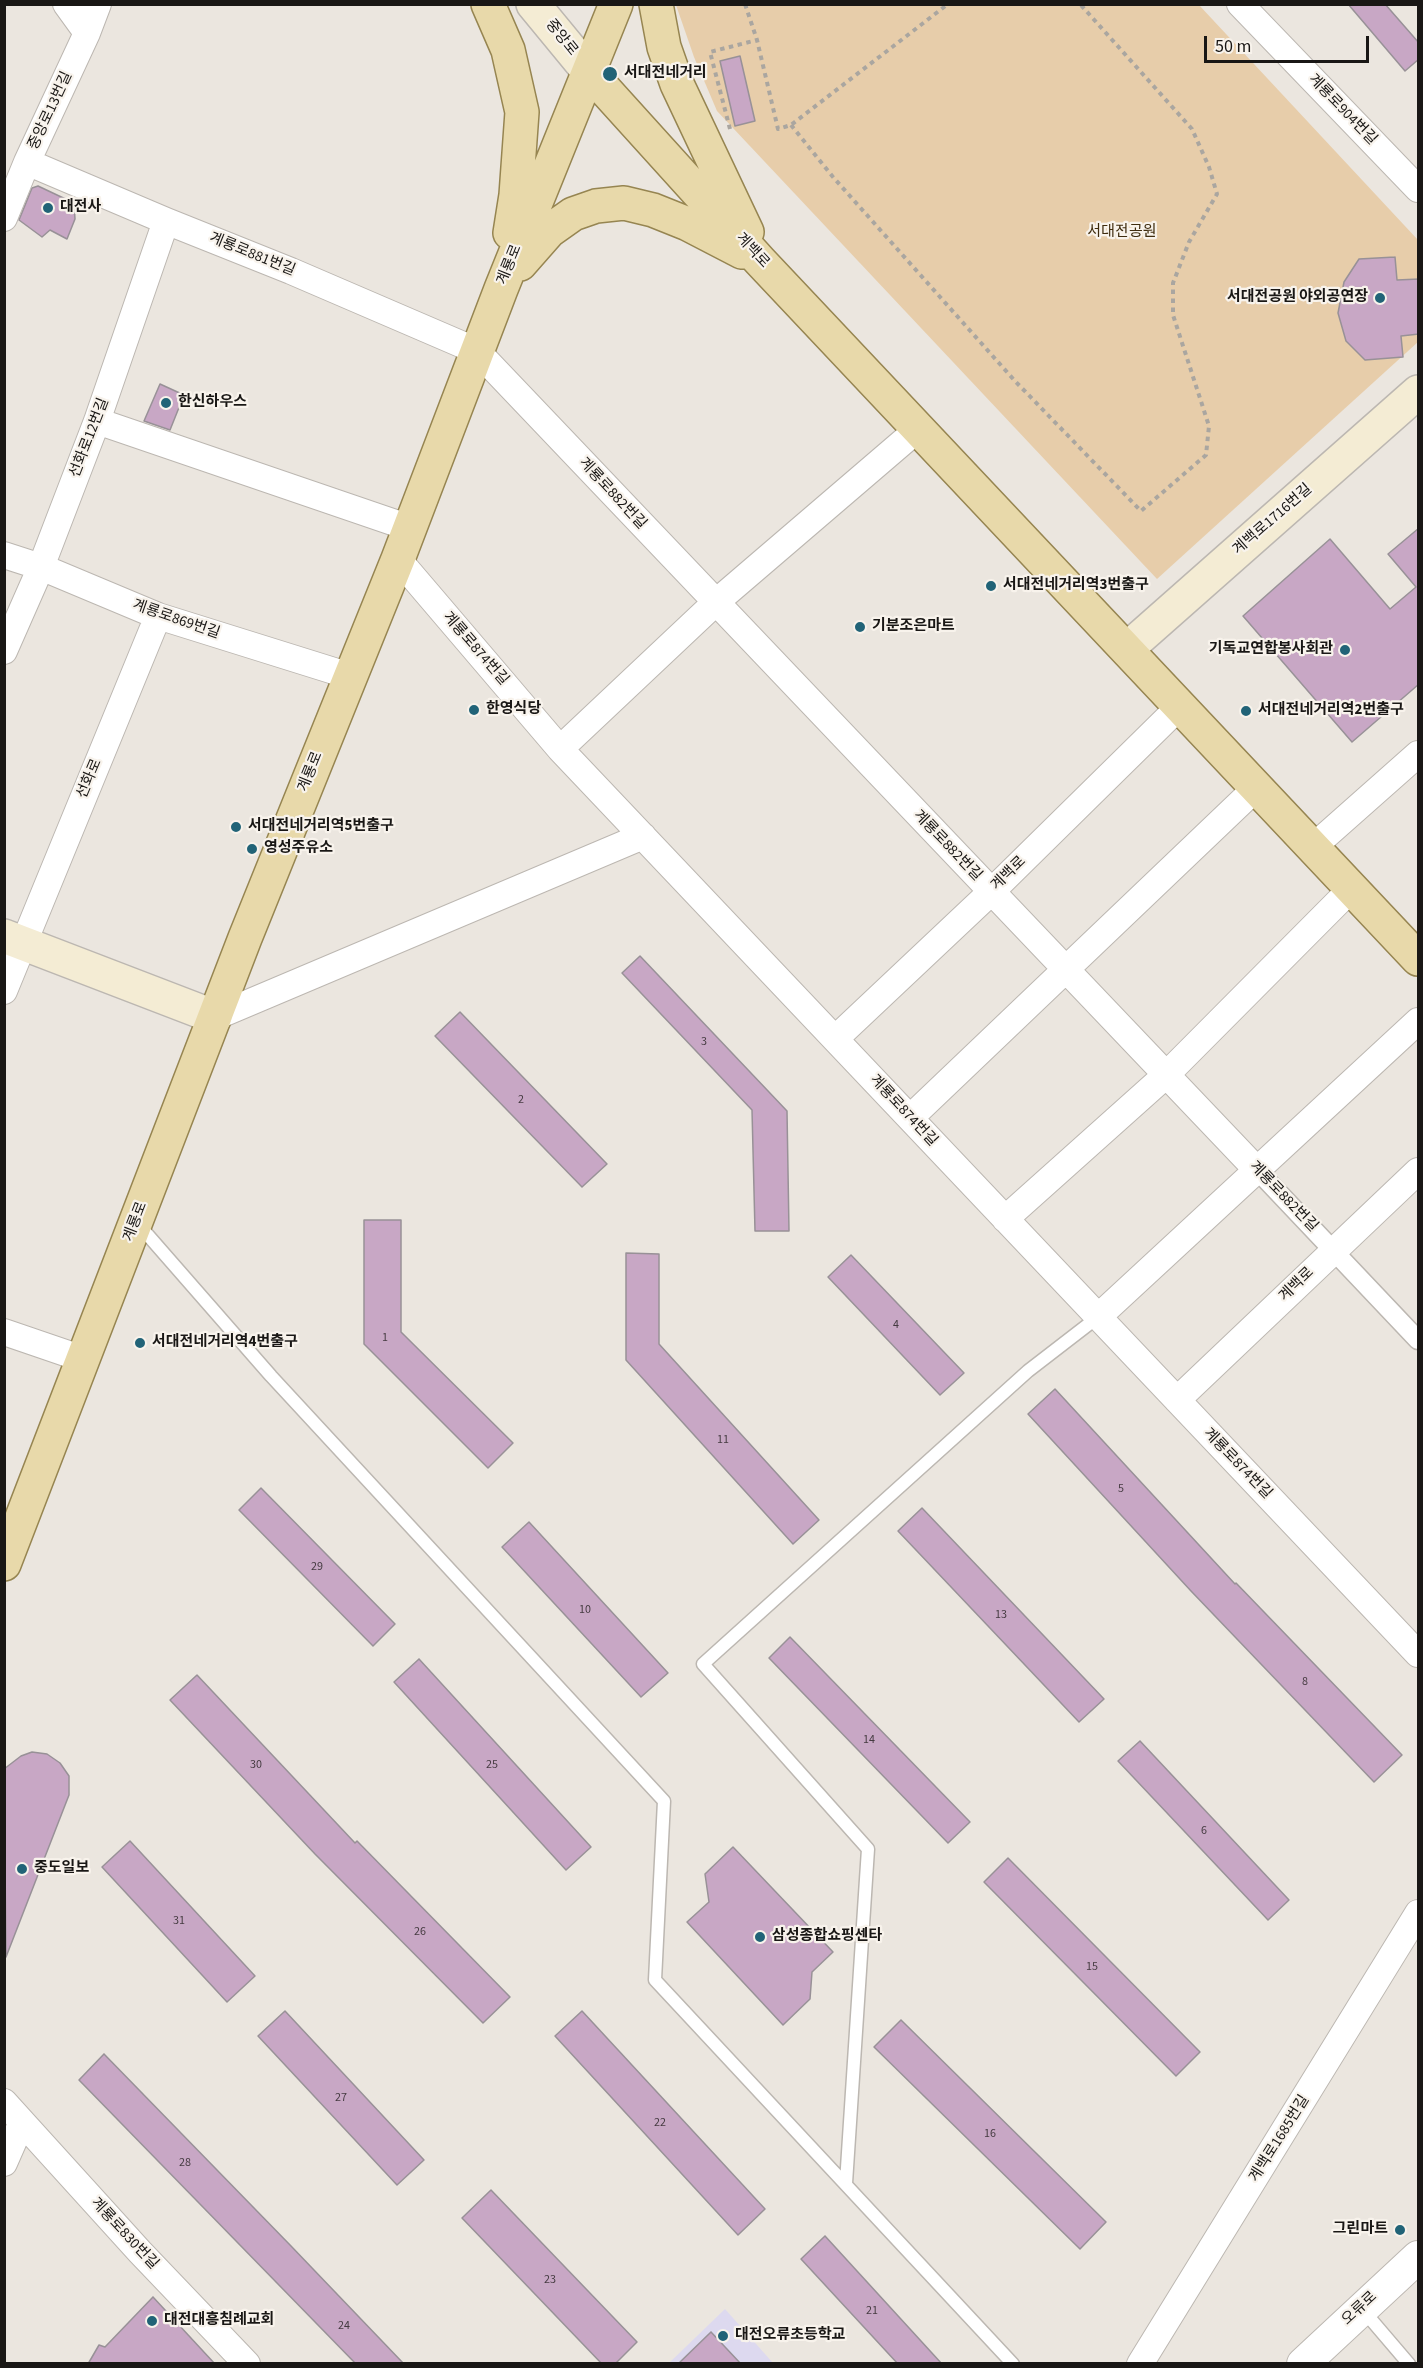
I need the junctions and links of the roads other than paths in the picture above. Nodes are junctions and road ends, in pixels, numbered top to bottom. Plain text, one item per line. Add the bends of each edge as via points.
1 (66, 4) edge
2 (98, 4) edge
3 (488, 4) edge
4 (533, 4) edge
5 (616, 4) edge
6 (656, 4) edge
7 (1240, 4) edge
8 (87, 33) junction
9 (589, 72) junction
10 (27, 162) junction
11 (1419, 189) edge
12 (5, 214) edge
13 (166, 221) junction
14 (760, 261) junction
15 (501, 289) junction
16 (477, 351) junction
17 (1419, 392) edge
18 (97, 421) junction
19 (918, 429) junction
20 (410, 528) junction
21 (4, 555) edge
22 (398, 559) junction
23 (41, 567) junction
24 (715, 603) junction
25 (158, 616) junction
26 (1127, 649) junction
27 (4, 651) edge
28 (350, 676) junction
29 (1180, 706) junction
30 (560, 749) junction
31 (1419, 754) edge
32 (1257, 786) junction
33 (643, 836) junction
34 (1313, 847) junction
35 (1352, 888) junction
36 (991, 892) junction
37 (14, 938) edge
38 (1419, 959) edge
39 (1065, 970) junction
40 (4, 991) edge
41 (215, 1017) junction
42 (1419, 1021) edge
43 (835, 1039) junction
44 (1166, 1075) junction
45 (910, 1118) junction
46 (1257, 1170) junction
47 (1419, 1171) edge
48 (1005, 1219) junction
49 (136, 1222) junction
50 (1333, 1250) junction
51 (1098, 1317) junction
52 (4, 1332) edge
53 (1419, 1340) edge
54 (83, 1359) junction
55 (1177, 1400) junction
56 (4, 1564) edge
57 (1419, 1654) edge
58 (1419, 1913) edge
59 (4, 2102) edge
60 (22, 2122) junction
61 (4, 2163) edge
62 (846, 2183) junction
63 (1419, 2257) edge
64 (1361, 2308) junction
65 (247, 2364) edge
66 (1013, 2364) edge
67 (1140, 2364) edge
68 (1303, 2364) edge
69 (1409, 2364) edge

1 - 8 street
2 - 8 street, 중앙로13번길
3 - 15 main road via 508,50 522,112 516,195
4 - 9 main road, 중앙로
5 - 9 main road, 계룡로
6 - 14 main road via 664,47 677,84
7 - 11 street, 계룡로904번길
8 - 10 street, 중앙로13번길
9 - 14 main road, 계백로
9 - 15 main road, 계룡로
10 - 12 street, 중앙로13번길
10 - 13 street, 계룡로881번길
13 - 16 street, 계룡로881번길
13 - 18 street, 선화로12번길
14 - 15 main road via 652,210 624,203 596,206 573,214 549,231
14 - 19 main road, 계백로
15 - 16 main road, 계룡로
16 - 20 main road, 계룡로
16 - 24 street, 계룡로882번길
17 - 26 main road, 계백로1716번길
18 - 20 street
18 - 23 street, 선화로12번길
19 - 24 street
19 - 26 main road, 계백로
20 - 22 main road, 계룡로
21 - 23 street, 계룡로869번길
22 - 28 main road, 계룡로
22 - 30 street, 계룡로874번길
23 - 25 street, 계룡로869번길
23 - 27 street, 선화로12번길
24 - 30 street
24 - 36 street, 계룡로882번길
25 - 28 street, 계룡로869번길
25 - 37 street, 선화로
26 - 29 main road, 계백로
28 - 41 main road, 계룡로
29 - 32 main road, 계백로
29 - 36 street, 계백로
30 - 33 street, 계룡로874번길
31 - 34 street
32 - 34 main road, 계백로
32 - 39 street
33 - 41 street
33 - 43 street, 계룡로874번길
34 - 35 main road, 계백로
35 - 38 main road, 계백로
35 - 44 street
36 - 39 street, 계룡로882번길
36 - 43 street, 계백로
37 - 40 street, 선화로
37 - 41 main road
39 - 44 street, 계룡로882번길
39 - 45 street
41 - 49 main road, 계룡로
42 - 46 street
43 - 45 street, 계룡로874번길
44 - 46 street, 계룡로882번길
44 - 48 street
45 - 48 street, 계룡로874번길
46 - 50 street, 계룡로882번길
46 - 51 street
47 - 50 street, 계백로
48 - 51 street, 계룡로874번길
49 - 54 main road, 계룡로
49 - 62 lane via 271,1376 664,1801 655,1980
50 - 53 street, 계룡로882번길
50 - 55 street, 계백로
51 - 55 street, 계룡로874번길
51 - 62 lane via 1028,1371 703,1664 868,1849
52 - 54 street
54 - 56 main road, 계룡로
55 - 57 street, 계룡로874번길
58 - 67 street, 계백로1685번길
59 - 60 street, 계룡로830번길
60 - 61 street
60 - 65 street, 계룡로830번길
62 - 66 lane
63 - 64 street, 오류로
64 - 68 street, 오류로
64 - 69 lane

